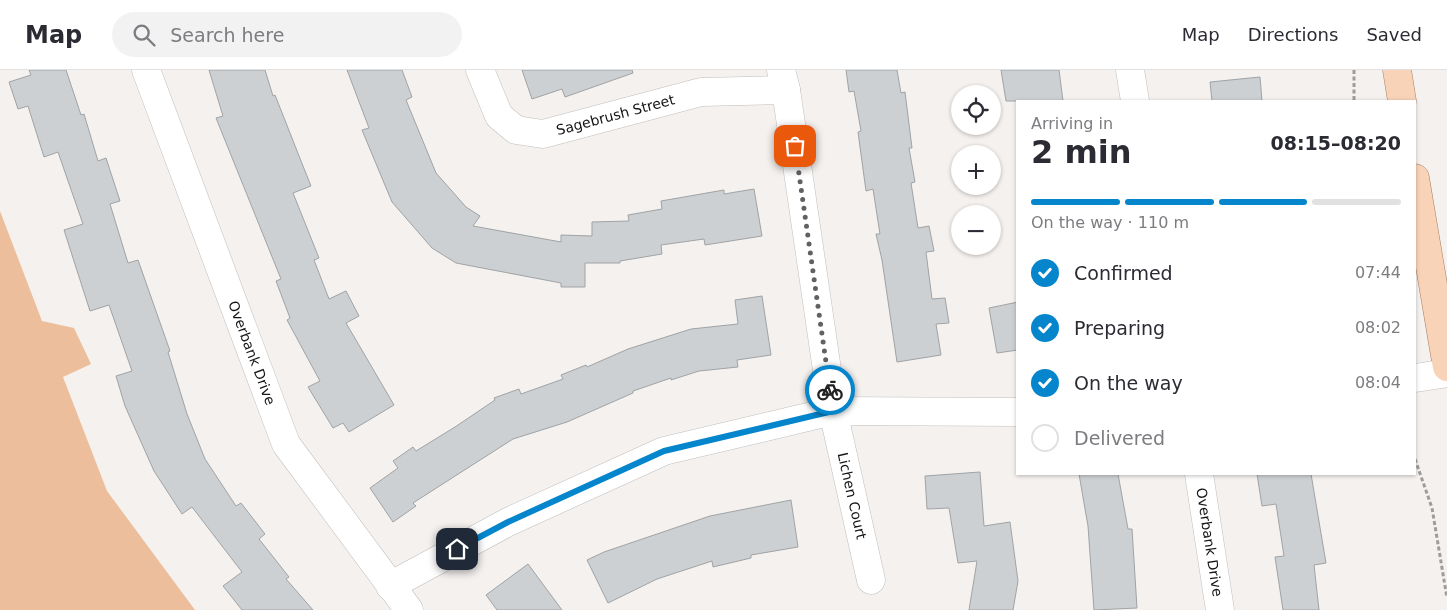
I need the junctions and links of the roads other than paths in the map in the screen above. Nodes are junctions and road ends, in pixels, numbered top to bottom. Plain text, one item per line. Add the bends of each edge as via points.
1 (146, 70) edge
2 (480, 70) edge
3 (1130, 70) edge
4 (1397, 70) edge
5 (784, 80) edge
6 (1135, 100) edge
7 (1402, 100) edge
8 (1416, 184) edge
9 (1447, 367) edge
10 (1447, 373) edge
11 (1416, 378) edge
12 (833, 411) junction
13 (1016, 412) edge
14 (1199, 475) edge
15 (871, 580) dead end
16 (390, 586) junction
17 (409, 610) edge
18 (1220, 610) edge

1 - 16 street, Overbank Drive via 286,444
2 - 5 street, Sagebrush Street via 499,116 516,130 543,134 701,92
3 - 6 street
4 - 7 main road
5 - 12 street, Lichen Court
8 - 9 main road
10 - 11 street
12 - 13 street
12 - 15 street, Lichen Court
12 - 16 street via 664,451 508,522
14 - 18 street, Overbank Drive
16 - 17 street, Overbank Drive

